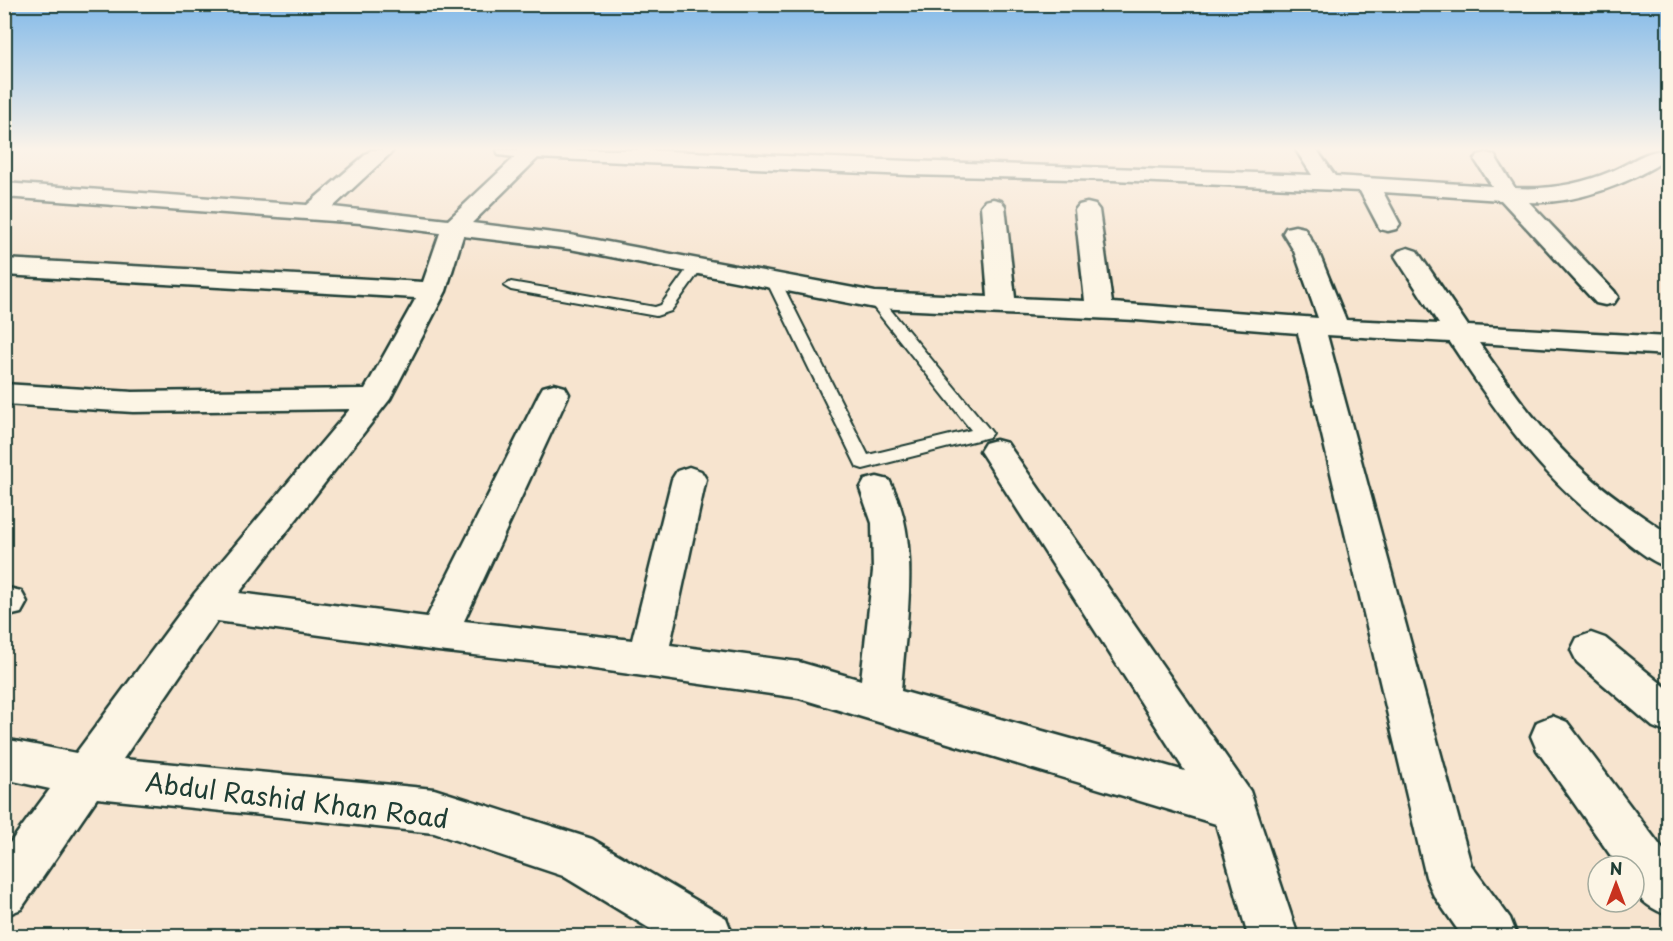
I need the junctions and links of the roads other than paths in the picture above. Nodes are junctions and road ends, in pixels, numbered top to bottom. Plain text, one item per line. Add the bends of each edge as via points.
1 (59, 194) edge
2 (333, 194) edge
3 (482, 194) edge
4 (1373, 194) edge
5 (1509, 194) joint
6 (1554, 194) edge
7 (993, 206) dead end
8 (1087, 210) dead end
9 (313, 212) junction
10 (1389, 224) dead end
11 (454, 227) junction
12 (1295, 233) dead end
13 (1408, 256) dead end
14 (697, 265) junction
15 (4, 267) edge
16 (773, 280) junction
17 (511, 286) dead end
18 (433, 291) junction
19 (1605, 297) dead end
20 (875, 300) junction
21 (1002, 306) junction
22 (1099, 310) junction
23 (1322, 326) junction
24 (1460, 334) junction
25 (1664, 349) edge
26 (4, 394) edge
27 (554, 394) dead end
28 (375, 399) junction
29 (996, 451) dead end
30 (689, 479) dead end
31 (877, 489) dead end
32 (1668, 553) edge
33 (208, 604) junction
34 (438, 635) junction
35 (1591, 650) dead end
36 (647, 659) junction
37 (879, 704) junction
38 (1668, 714) edge
39 (1552, 736) dead end
40 (4, 759) edge
41 (85, 777) junction
42 (1234, 807) junction
43 (1668, 891) edge
44 (4, 892) edge
45 (708, 936) edge
46 (1273, 936) edge
47 (1492, 936) edge

1 - 9 street
2 - 9 street
3 - 11 street
4 - 10 street
5 - 6 street
5 - 19 street
7 - 21 street
8 - 22 street
9 - 11 street
11 - 14 street via 570,242
11 - 18 street
12 - 23 street via 1306,251
13 - 24 street
14 - 16 street
14 - 17 lane via 666,308 656,312
15 - 18 street
16 - 20 street
16 - 20 lane via 863,463 983,433
18 - 28 street
20 - 21 street
21 - 22 street
22 - 23 street
23 - 24 street
23 - 47 street via 1450,877
24 - 25 street
24 - 32 street via 1497,393 1564,472
26 - 28 street via 133,402
27 - 34 street
28 - 33 street
29 - 42 street
30 - 36 street
31 - 37 street via 889,523 891,571
33 - 34 street
33 - 41 street
34 - 36 street
35 - 38 street
36 - 37 street via 799,680
37 - 42 street
39 - 43 street
40 - 41 street, Abdul Rashid Khan Road
41 - 44 street
41 - 45 street, Abdul Rashid Khan Road via 434,811 575,856
42 - 46 street

